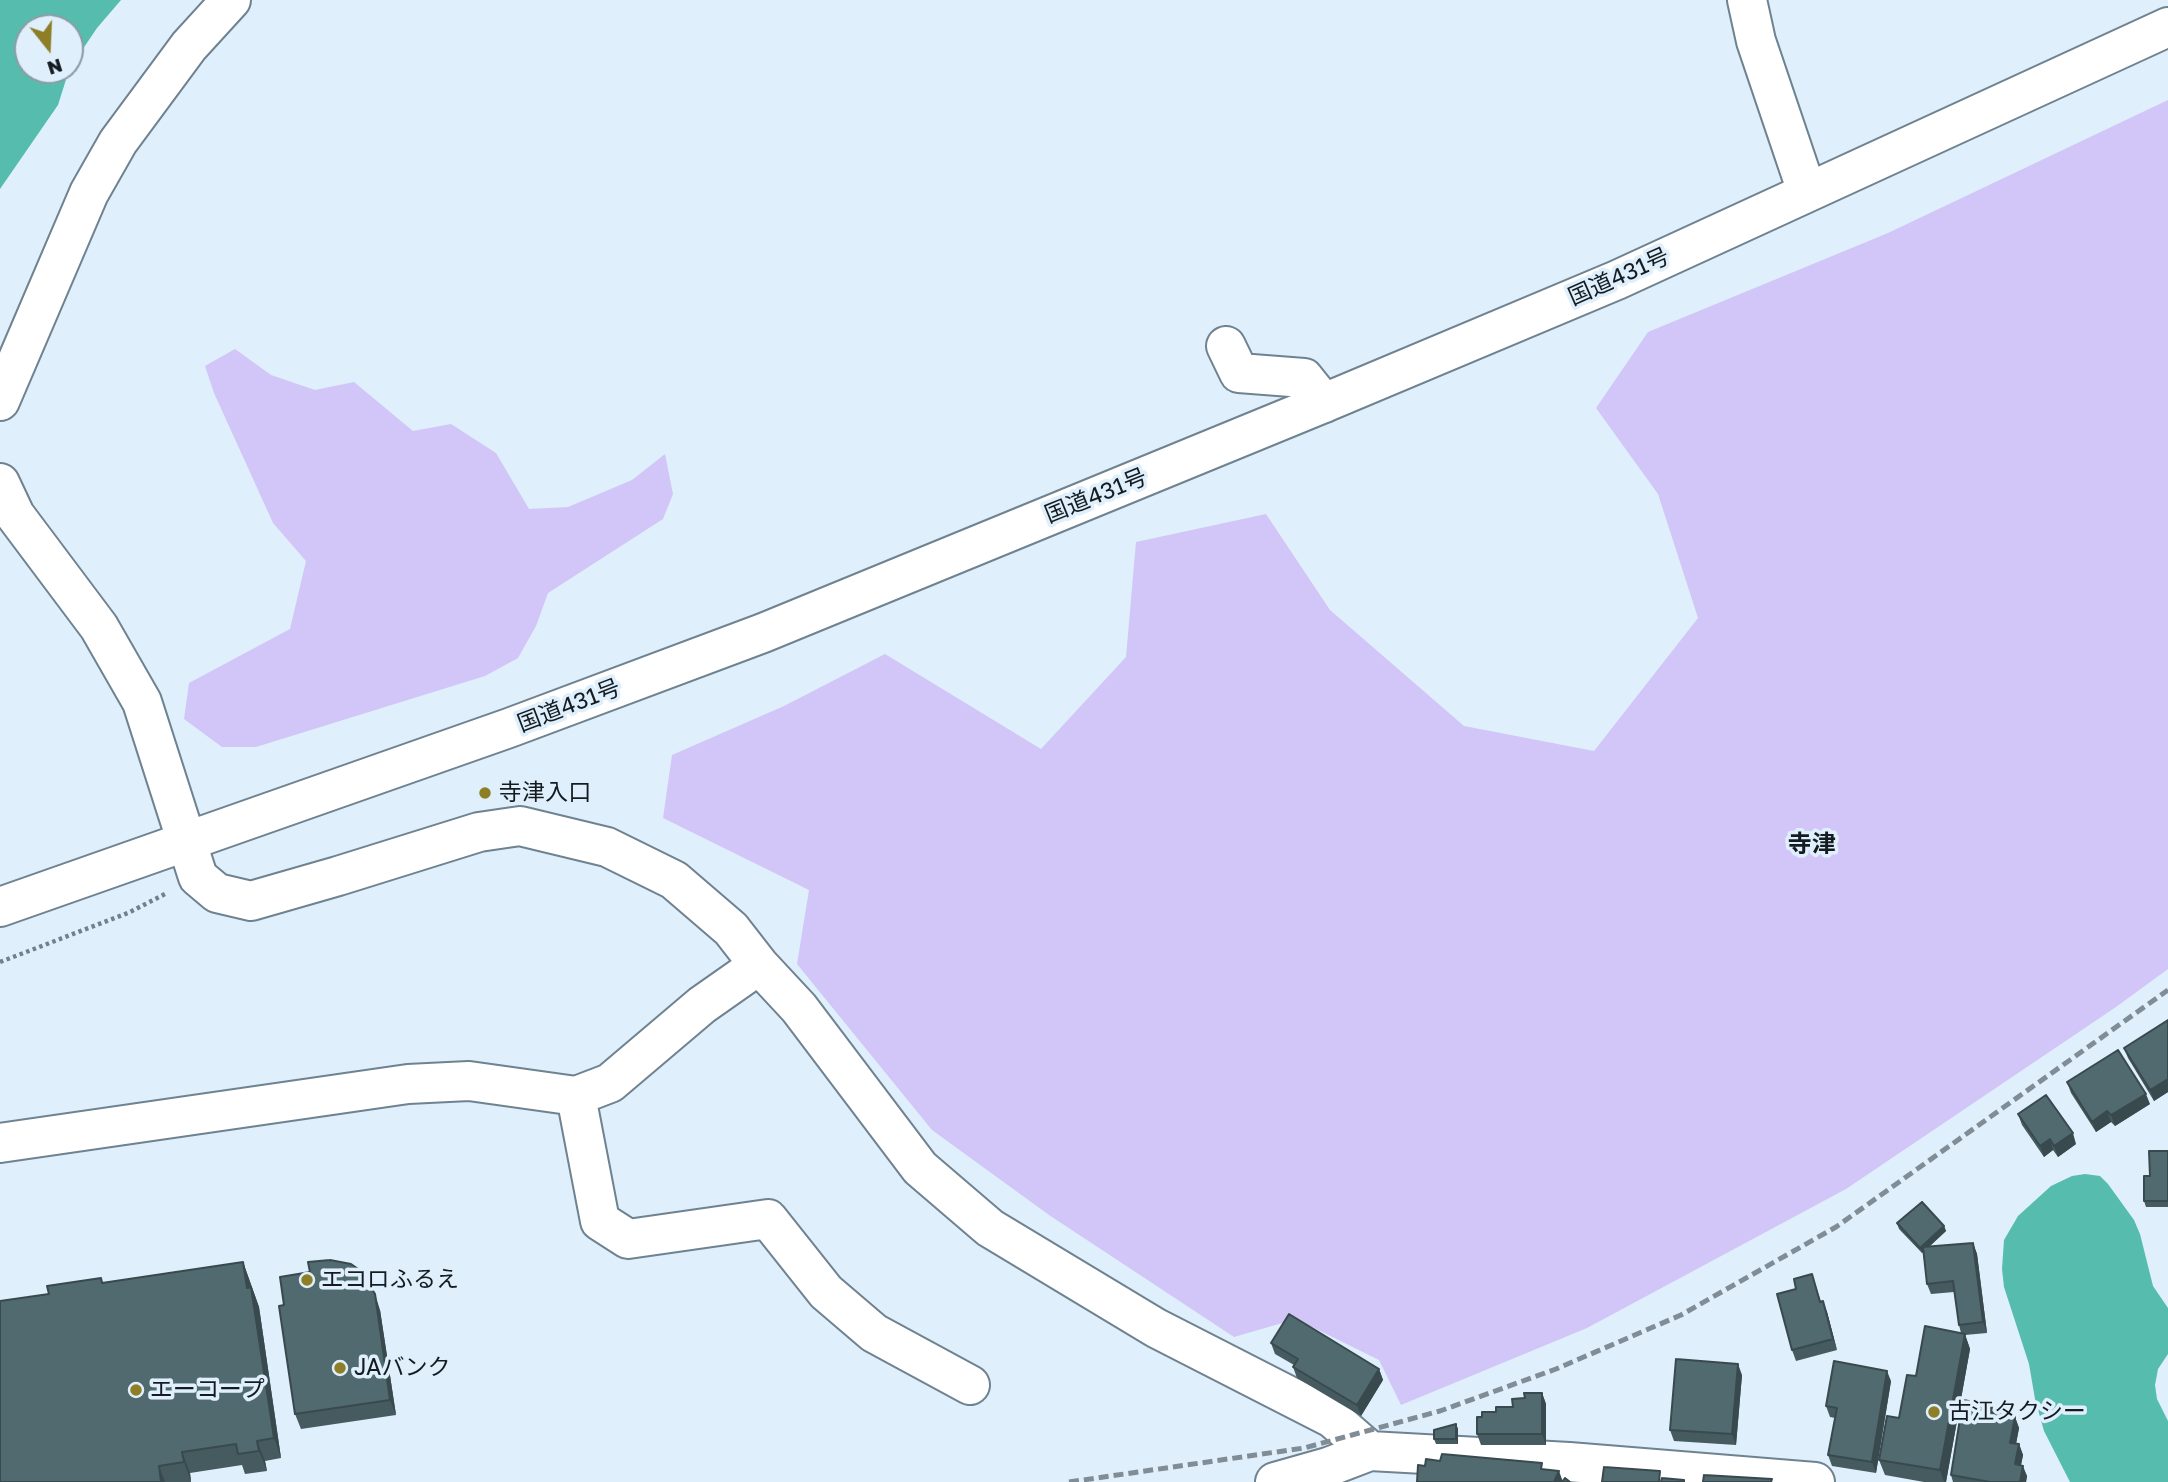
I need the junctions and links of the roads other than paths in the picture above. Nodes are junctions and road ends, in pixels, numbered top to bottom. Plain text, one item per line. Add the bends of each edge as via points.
1 (231, 0) edge
2 (1747, 0) edge
3 (2168, 27) edge
4 (1807, 192) junction
5 (1226, 346) dead end
6 (0, 401) edge
7 (1324, 403) junction
8 (0, 483) edge
9 (188, 840) junction
10 (0, 906) edge
11 (759, 965) junction
12 (576, 1096) junction
13 (0, 1143) edge
14 (970, 1385) dead end
15 (1370, 1451) junction
16 (1583, 1473) edge
17 (1275, 1482) edge
18 (1815, 1482) edge

1 - 6 main road via 188,46 118,142 89,193
2 - 4 main road via 1756,41
3 - 4 main road, 国道431号
4 - 7 main road, 国道431号 via 1617,280
5 - 7 main road via 1239,373 1304,377
7 - 9 main road, 国道431号 via 763,633
8 - 9 main road via 15,516 99,627 142,702
9 - 10 main road, 国道431号
9 - 11 main road via 198,877 217,893 251,901 479,832 520,826 564,835 607,847 674,880 731,929
11 - 12 main road via 702,1005 610,1083
11 - 15 main road via 799,1008 920,1168 990,1228 1156,1328 1332,1418
12 - 13 main road via 469,1081 408,1084
12 - 14 main road via 600,1221 628,1239 768,1219 826,1292 874,1333
15 - 16 main road
15 - 17 main road
16 - 18 main road

